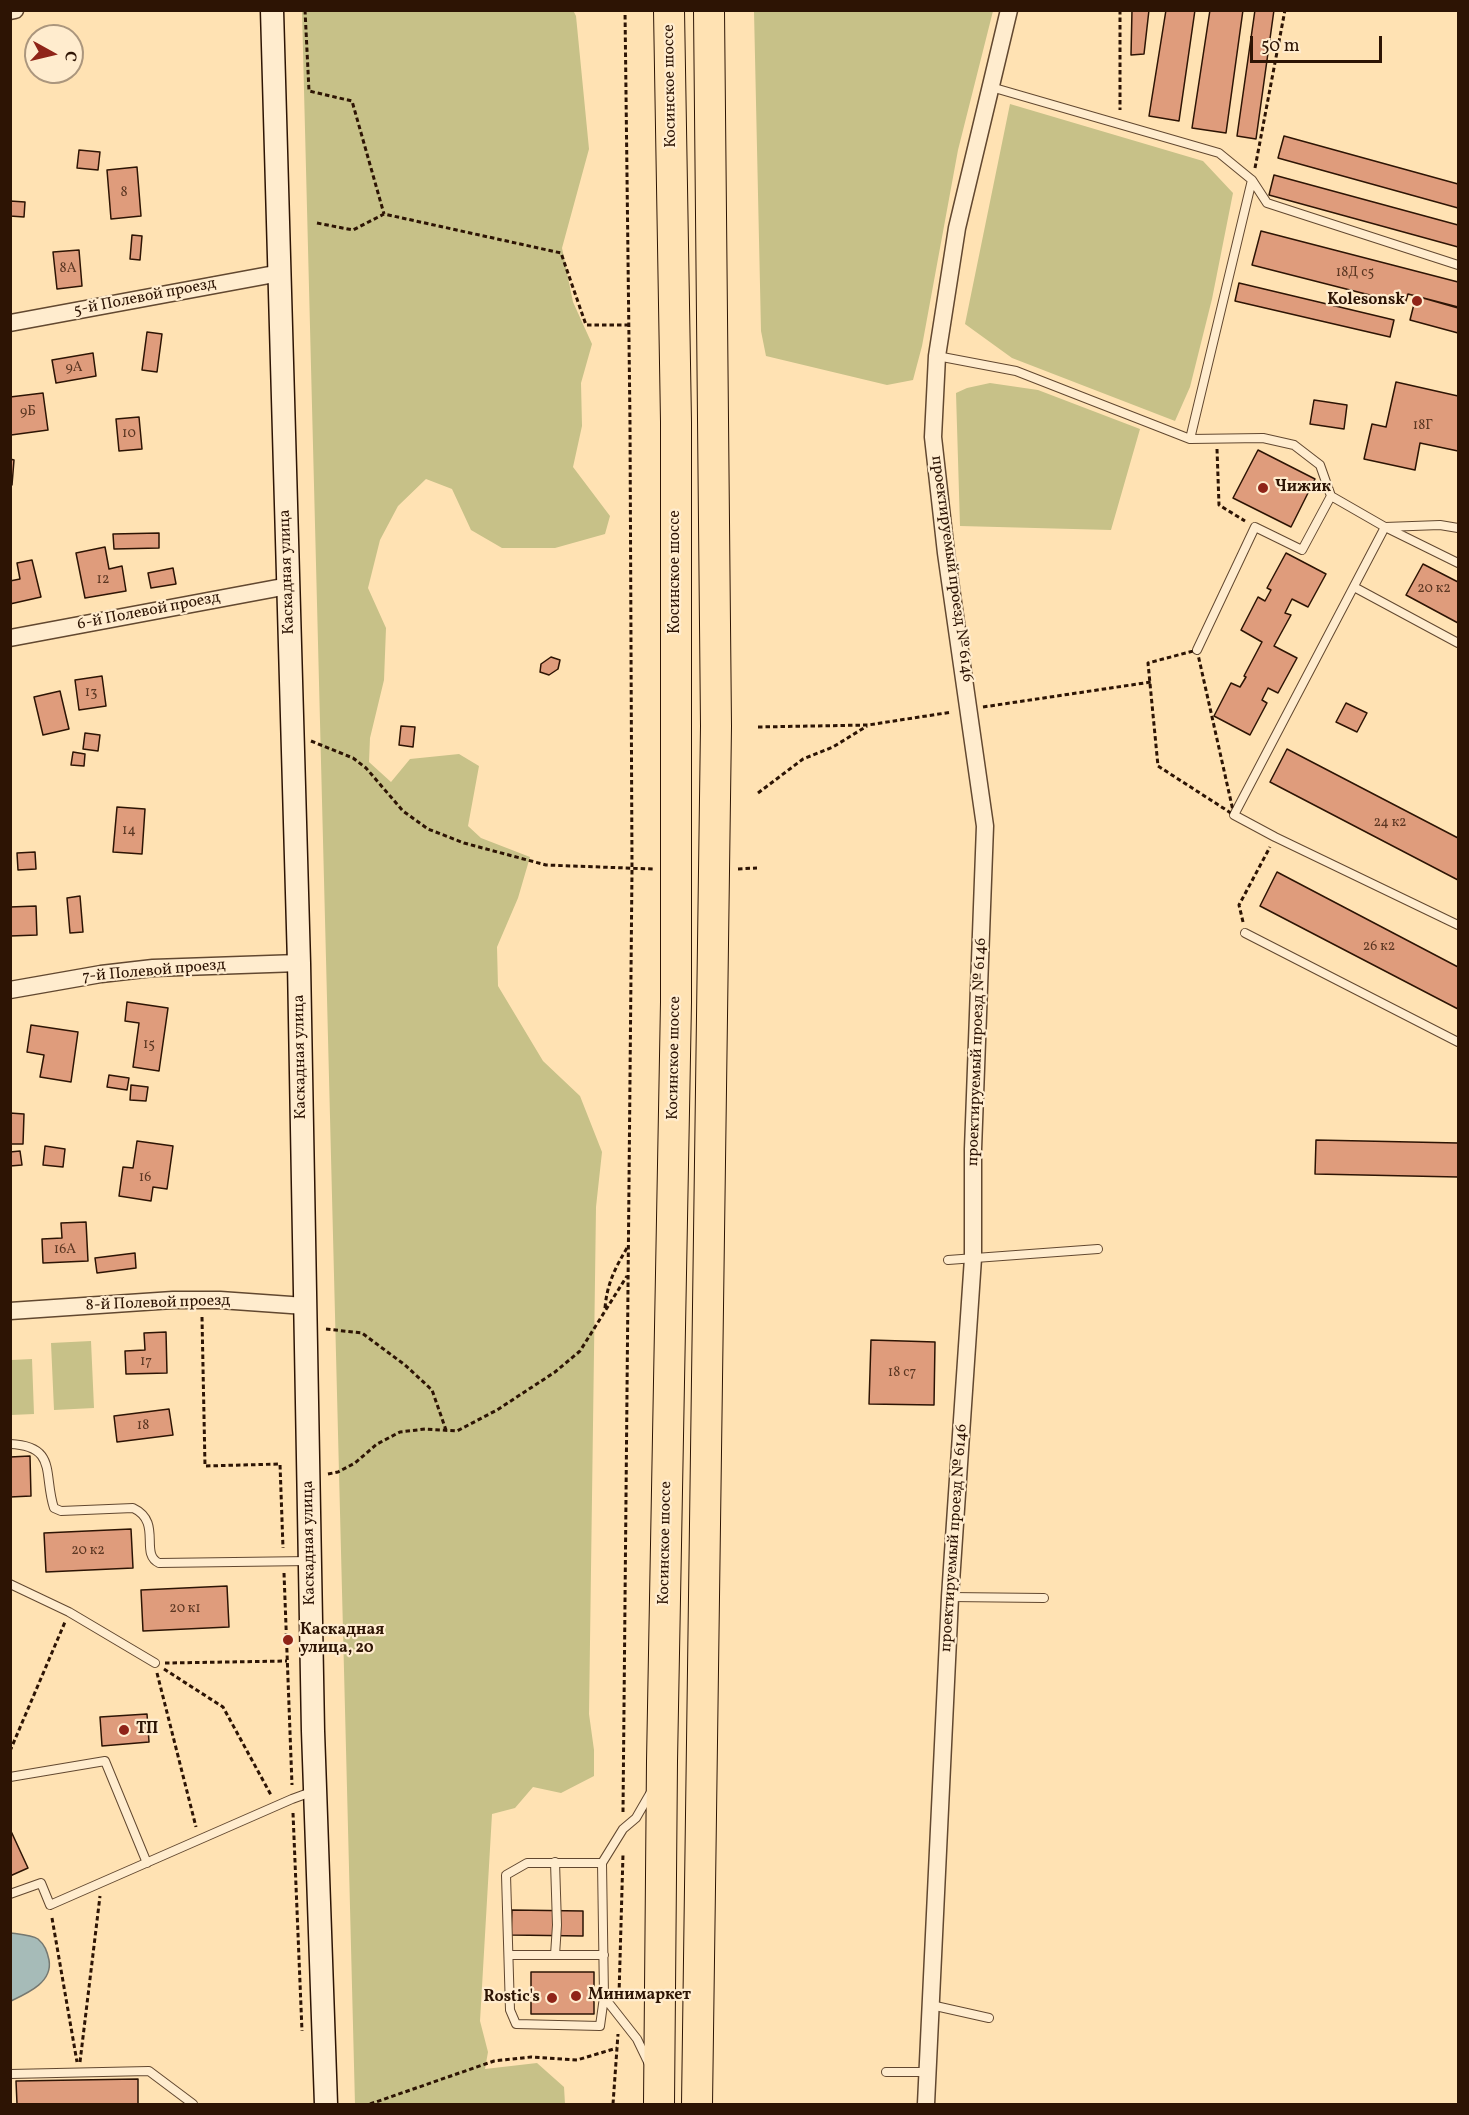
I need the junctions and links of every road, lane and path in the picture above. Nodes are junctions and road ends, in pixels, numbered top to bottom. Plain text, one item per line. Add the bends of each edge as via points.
1 (272, 10) edge
2 (305, 10) edge
3 (625, 10) edge
4 (669, 10) edge
5 (709, 10) edge
6 (715, 10) edge
7 (1009, 10) edge
8 (1119, 10) edge
9 (1285, 10) edge
10 (710, 74) junction
11 (991, 87) junction
12 (1120, 124) junction
13 (1252, 180) junction
14 (384, 214) junction
15 (317, 223) dead end
16 (1458, 265) edge
17 (280, 273) junction
18 (10, 324) edge
19 (629, 325) junction
20 (937, 356) junction
21 (1217, 438) junction
22 (1190, 439) junction
23 (1331, 496) junction
24 (1255, 527) junction
25 (1385, 527) junction
26 (1458, 528) edge
27 (1458, 563) edge
28 (288, 586) junction
29 (1354, 587) junction
30 (10, 638) edge
31 (1458, 643) edge
32 (1197, 651) junction
33 (1151, 682) junction
34 (981, 707) dead end
35 (960, 711) dead end
36 (868, 725) junction
37 (758, 727) dead end
38 (292, 733) junction
39 (758, 793) dead end
40 (1234, 815) junction
41 (1275, 837) junction
42 (632, 869) junction
43 (1458, 925) edge
44 (1245, 933) joint
45 (299, 963) junction
46 (10, 990) edge
47 (1458, 1042) edge
48 (628, 1246) junction
49 (1098, 1249) dead end
50 (973, 1258) junction
51 (948, 1260) dead end
52 (628, 1275) junction
53 (202, 1300) junction
54 (305, 1306) junction
55 (10, 1311) edge
56 (605, 1311) junction
57 (319, 1328) dead end
58 (446, 1430) junction
59 (10, 1444) edge
60 (321, 1476) dead end
61 (310, 1561) junction
62 (283, 1562) junction
63 (10, 1584) edge
64 (950, 1597) junction
65 (1044, 1598) dead end
66 (69, 1612) junction
67 (286, 1661) junction
68 (154, 1663) junction
69 (10, 1751) edge
70 (662, 1761) junction
71 (10, 1777) edge
72 (315, 1791) junction
73 (292, 1799) junction
74 (277, 1805) junction
75 (623, 1829) junction
76 (200, 1839) junction
77 (555, 1862) junction
78 (147, 1863) junction
79 (602, 1863) junction
80 (101, 1883) junction
81 (10, 1894) edge
82 (50, 1905) junction
83 (510, 1955) junction
84 (555, 1955) junction
85 (604, 1955) junction
86 (603, 1997) junction
87 (931, 2005) junction
88 (618, 2014) junction
89 (989, 2018) dead end
90 (302, 2034) dead end
91 (617, 2048) junction
92 (886, 2072) dead end
93 (927, 2072) junction
94 (79, 2073) junction
95 (10, 2074) edge
96 (659, 2100) edge
97 (193, 2104) edge
98 (326, 2104) edge
99 (370, 2104) edge
100 (613, 2104) edge
101 (697, 2104) edge
102 (926, 2104) edge

1 - 17 street, Каскадная улица
2 - 14 path via 309,91 352,102
3 - 19 path
4 - 70 highway, Косинское шоссе via 676,422 676,1002
5 - 10 highway
6 - 10 street
7 - 11 street, проектируемый проезд № 6146
8 - 12 path
9 - 13 path
10 - 101 highway via 716,726
11 - 12 lane
11 - 20 street, проектируемый проезд № 6146 via 957,228
12 - 13 lane via 1220,153
13 - 16 lane via 1267,203
13 - 22 lane
14 - 15 path via 353,230
14 - 19 path via 561,253 586,325
17 - 18 street, 5-й Полевой проезд
17 - 28 street, Каскадная улица
19 - 42 path
20 - 22 lane via 1016,371
20 - 50 street, проектируемый проезд № 6146 via 933,437 985,826 973,1149
21 - 22 lane
21 - 23 lane via 1263,438 1294,445 1320,465
21 - 24 path via 1219,505
23 - 24 lane via 1302,550
23 - 25 lane
24 - 32 lane
25 - 26 lane
25 - 27 lane
25 - 29 lane
28 - 30 street, 6-й Полевой проезд
28 - 38 street, Каскадная улица
29 - 31 lane
29 - 40 lane
32 - 33 path via 1148,663
32 - 40 path
33 - 34 path
33 - 40 path via 1158,766
35 - 36 path
36 - 37 path
36 - 39 path via 833,747 803,759
38 - 42 path via 353,758 403,811 428,829 546,865
38 - 45 street, Каскадная улица
40 - 41 lane
41 - 43 lane
41 - 44 path via 1239,906
42 - 48 path
44 - 47 lane
45 - 46 street, 7-й Полевой проезд via 153,968
45 - 54 street, Каскадная улица
48 - 52 path
48 - 56 path via 607,1289
49 - 50 lane
50 - 51 lane
50 - 64 street, проектируемый проезд № 6146
52 - 56 path
52 - 75 path
53 - 54 street, 8-й Полевой проезд
53 - 55 street, 8-й Полевой проезд
53 - 62 path via 205,1466 280,1464
54 - 61 street, Каскадная улица
56 - 58 path via 580,1351 555,1372 497,1410 457,1431
57 - 58 path via 362,1333 405,1365 432,1390
58 - 60 path via 399,1432 355,1463
59 - 62 lane via 36,1449 46,1459 54,1508 132,1508 142,1512 148,1522 154,1561
61 - 62 lane
61 - 72 street, Каскадная улица
62 - 67 path
63 - 66 lane
64 - 65 lane
64 - 87 street, проектируемый проезд № 6146
66 - 68 lane
66 - 69 path
67 - 68 path
67 - 73 path
68 - 74 path via 223,1707
68 - 76 path
70 - 75 lane via 650,1796 636,1818
70 - 96 highway, Косинское шоссе
71 - 78 lane via 105,1761
72 - 73 lane
72 - 98 street, Каскадная улица
73 - 74 lane
73 - 90 path
74 - 76 lane
75 - 79 lane
75 - 88 path
76 - 78 lane
77 - 79 lane
77 - 83 lane via 527,1863 506,1875
77 - 84 lane
78 - 80 lane
79 - 85 lane
80 - 82 lane
80 - 94 path
81 - 82 lane via 41,1883
82 - 94 path
83 - 84 lane
83 - 86 lane via 510,2010 516,2024 600,2026
84 - 85 lane
85 - 86 lane
86 - 88 lane
87 - 89 lane
87 - 93 street, проектируемый проезд № 6146
88 - 91 path
88 - 96 lane via 637,2038
91 - 99 path via 576,2060 531,2056 494,2061
91 - 100 path
92 - 93 lane
93 - 102 street, проектируемый проезд № 6146
94 - 95 lane
94 - 97 lane via 149,2071

